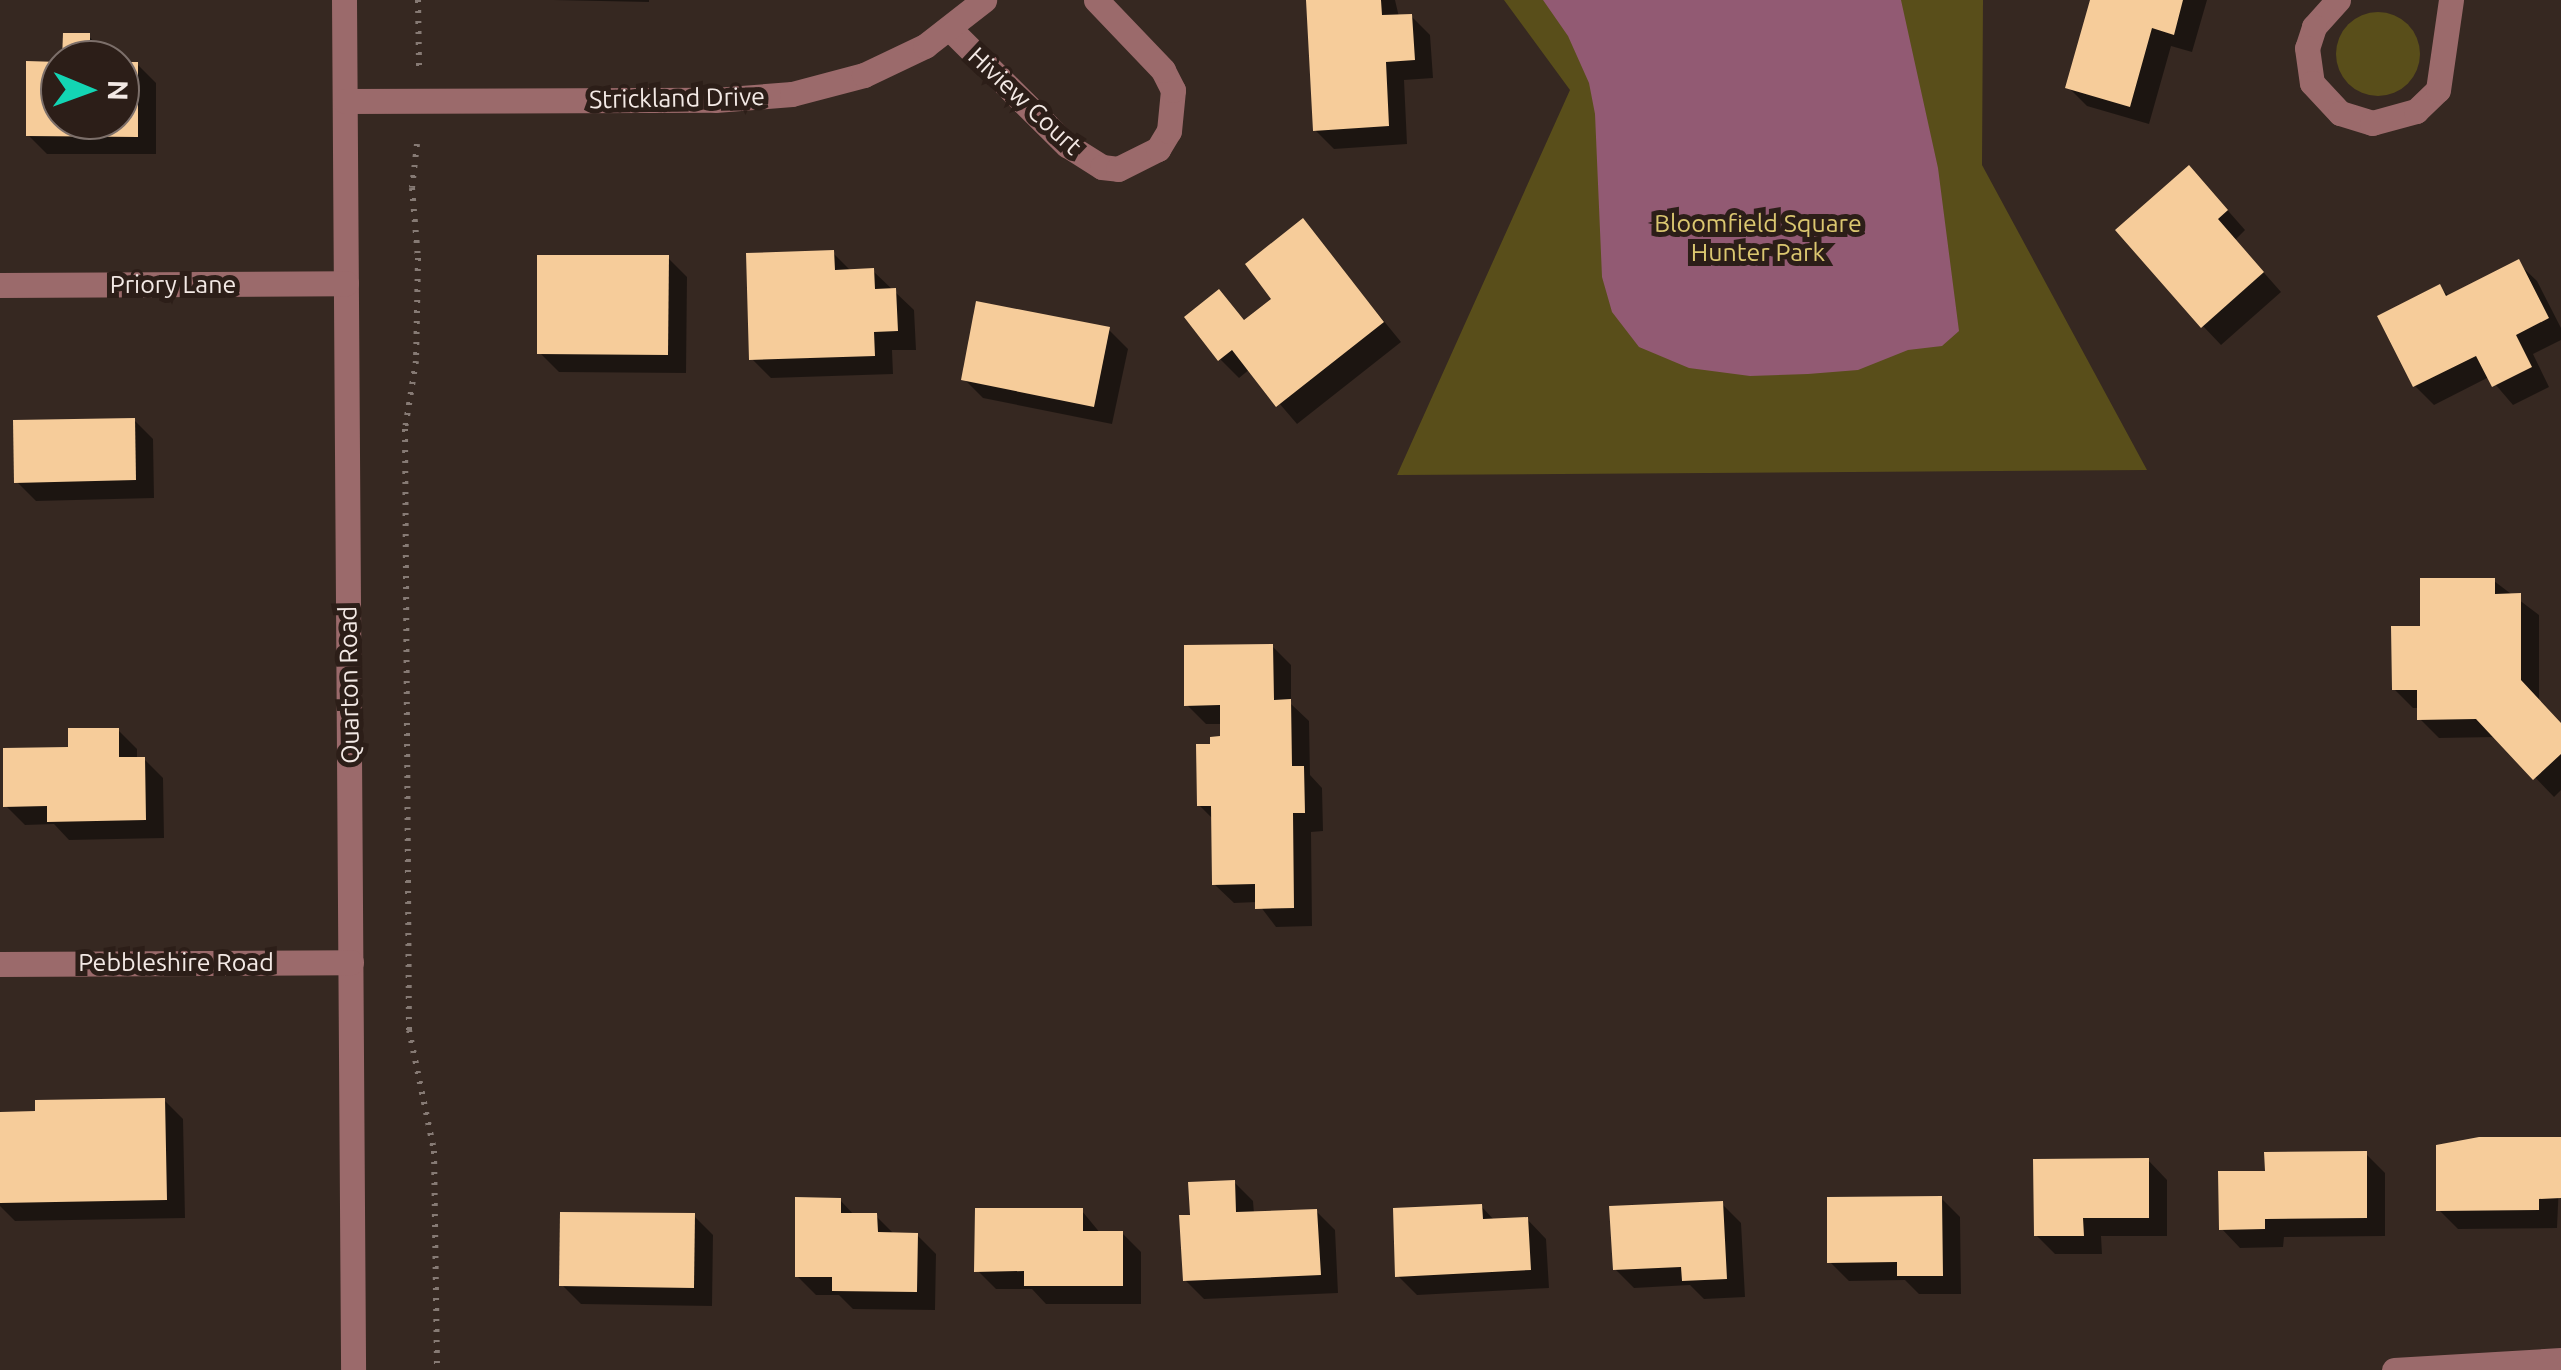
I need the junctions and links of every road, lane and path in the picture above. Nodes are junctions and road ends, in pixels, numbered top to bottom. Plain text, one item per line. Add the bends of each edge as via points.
1 (344, 0) edge
2 (418, 0) edge
3 (984, 0) edge
4 (1096, 0) edge
5 (2338, 0) edge
6 (2451, 0) edge
7 (950, 29) junction
8 (419, 66) dead end
9 (345, 101) junction
10 (416, 144) dead end
11 (346, 283) junction
12 (0, 284) edge
13 (351, 962) junction
14 (0, 964) edge
15 (2561, 1360) edge
16 (353, 1370) edge
17 (437, 1370) edge
18 (2394, 1370) edge

1 - 9 street, Quarton Road
2 - 8 path
3 - 7 street, Strickland Drive
4 - 7 street, Hiview Court via 1163,70 1173,90 1169,131 1158,149 1118,168 1102,167 1067,145
5 - 6 street via 2314,26 2307,48 2312,82 2340,114 2372,123 2401,119 2438,90
7 - 9 street, Strickland Drive via 864,75 792,94
9 - 11 street, Quarton Road
10 - 17 path via 416,361 405,429 409,1030 434,1151
11 - 12 street, Priory Lane
11 - 13 street, Quarton Road
13 - 14 street, Pebbleshire Road
13 - 16 street, Quarton Road
15 - 18 street

